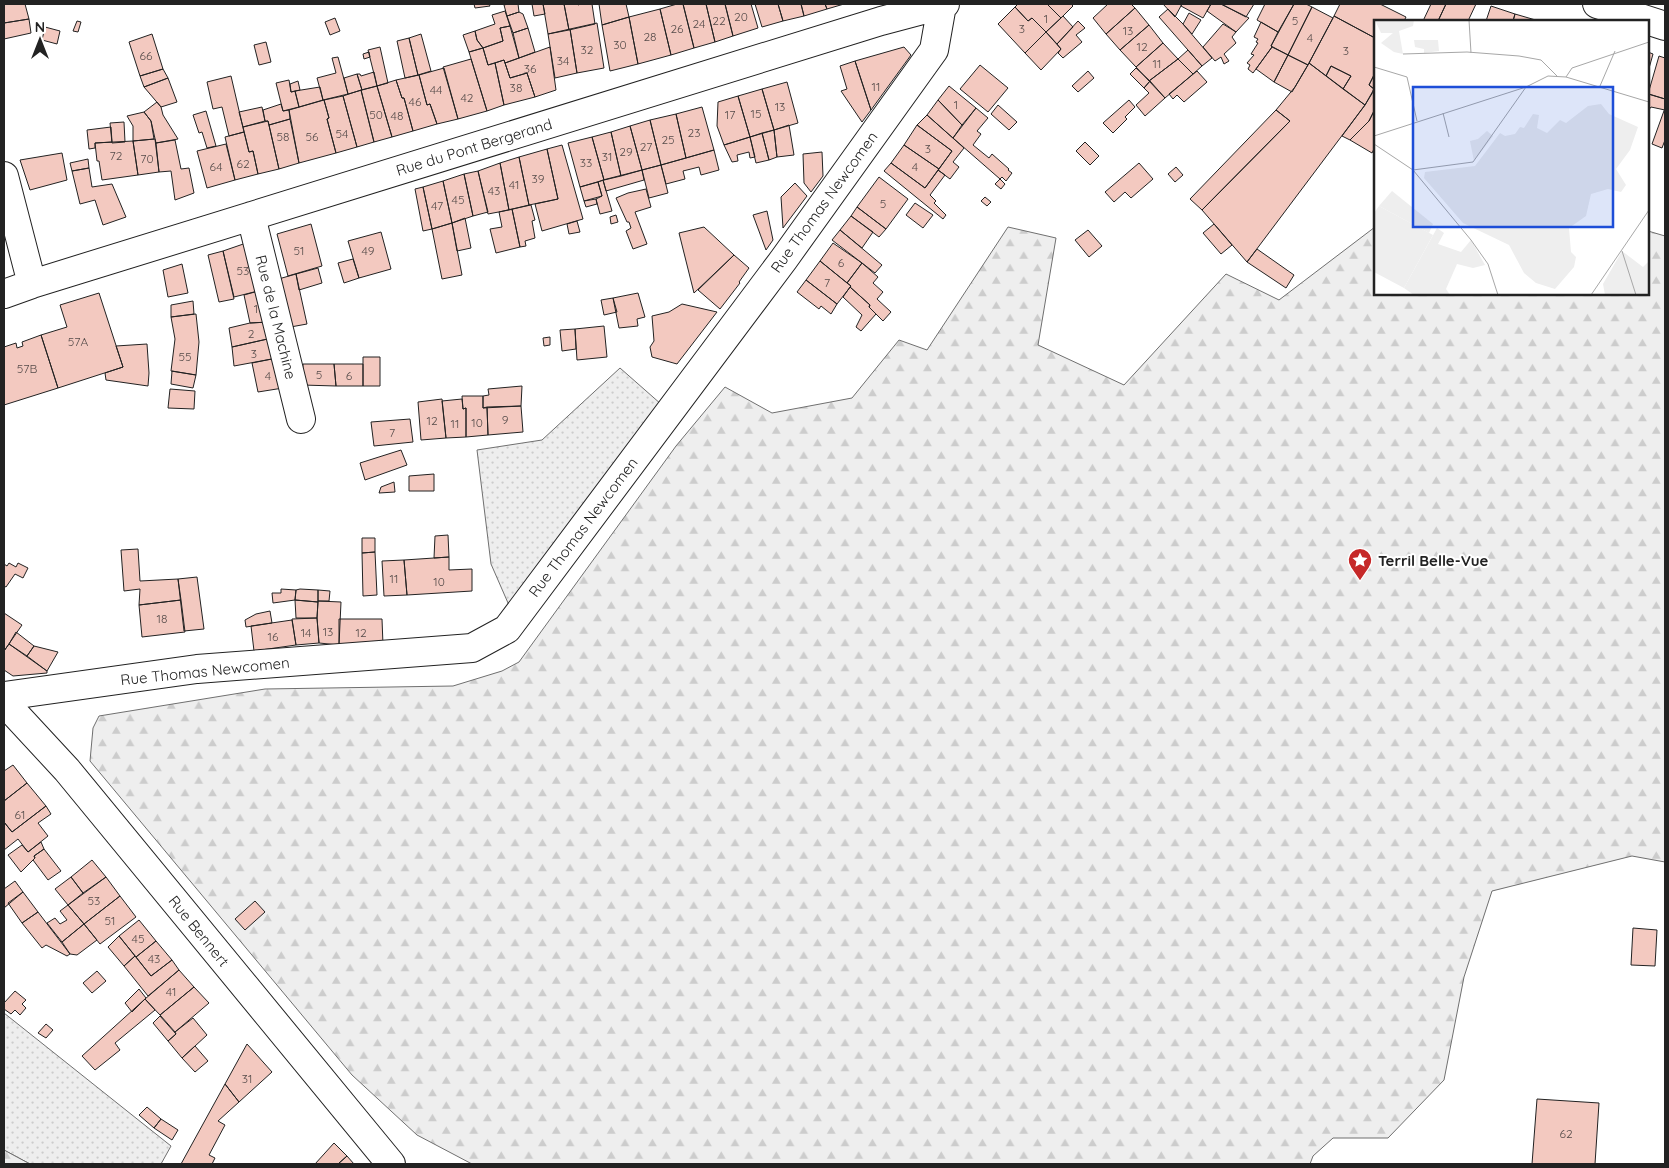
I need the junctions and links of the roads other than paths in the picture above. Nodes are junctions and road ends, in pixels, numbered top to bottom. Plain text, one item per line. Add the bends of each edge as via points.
1 (1597, 4) edge
2 (944, 5) edge
3 (1646, 20) edge
4 (1649, 21) edge
5 (1665, 26) edge
6 (4, 176) edge
7 (252, 216) junction
8 (32, 284) junction
9 (4, 294) edge
10 (301, 419) dead end
11 (4, 696) edge
12 (4, 702) edge
13 (391, 1164) edge

1 - 3 street
2 - 7 street, Rue du Pont Bergerand via 881,21
2 - 11 street, Rue Thomas Newcomen via 934,50 784,259 507,629 472,648 197,669
4 - 5 street
6 - 8 street
7 - 8 street, Rue du Pont Bergerand
7 - 10 street, Rue de la Machine
8 - 9 street, Rue du Pont Bergerand
12 - 13 street, Rue Bennert via 67,770

